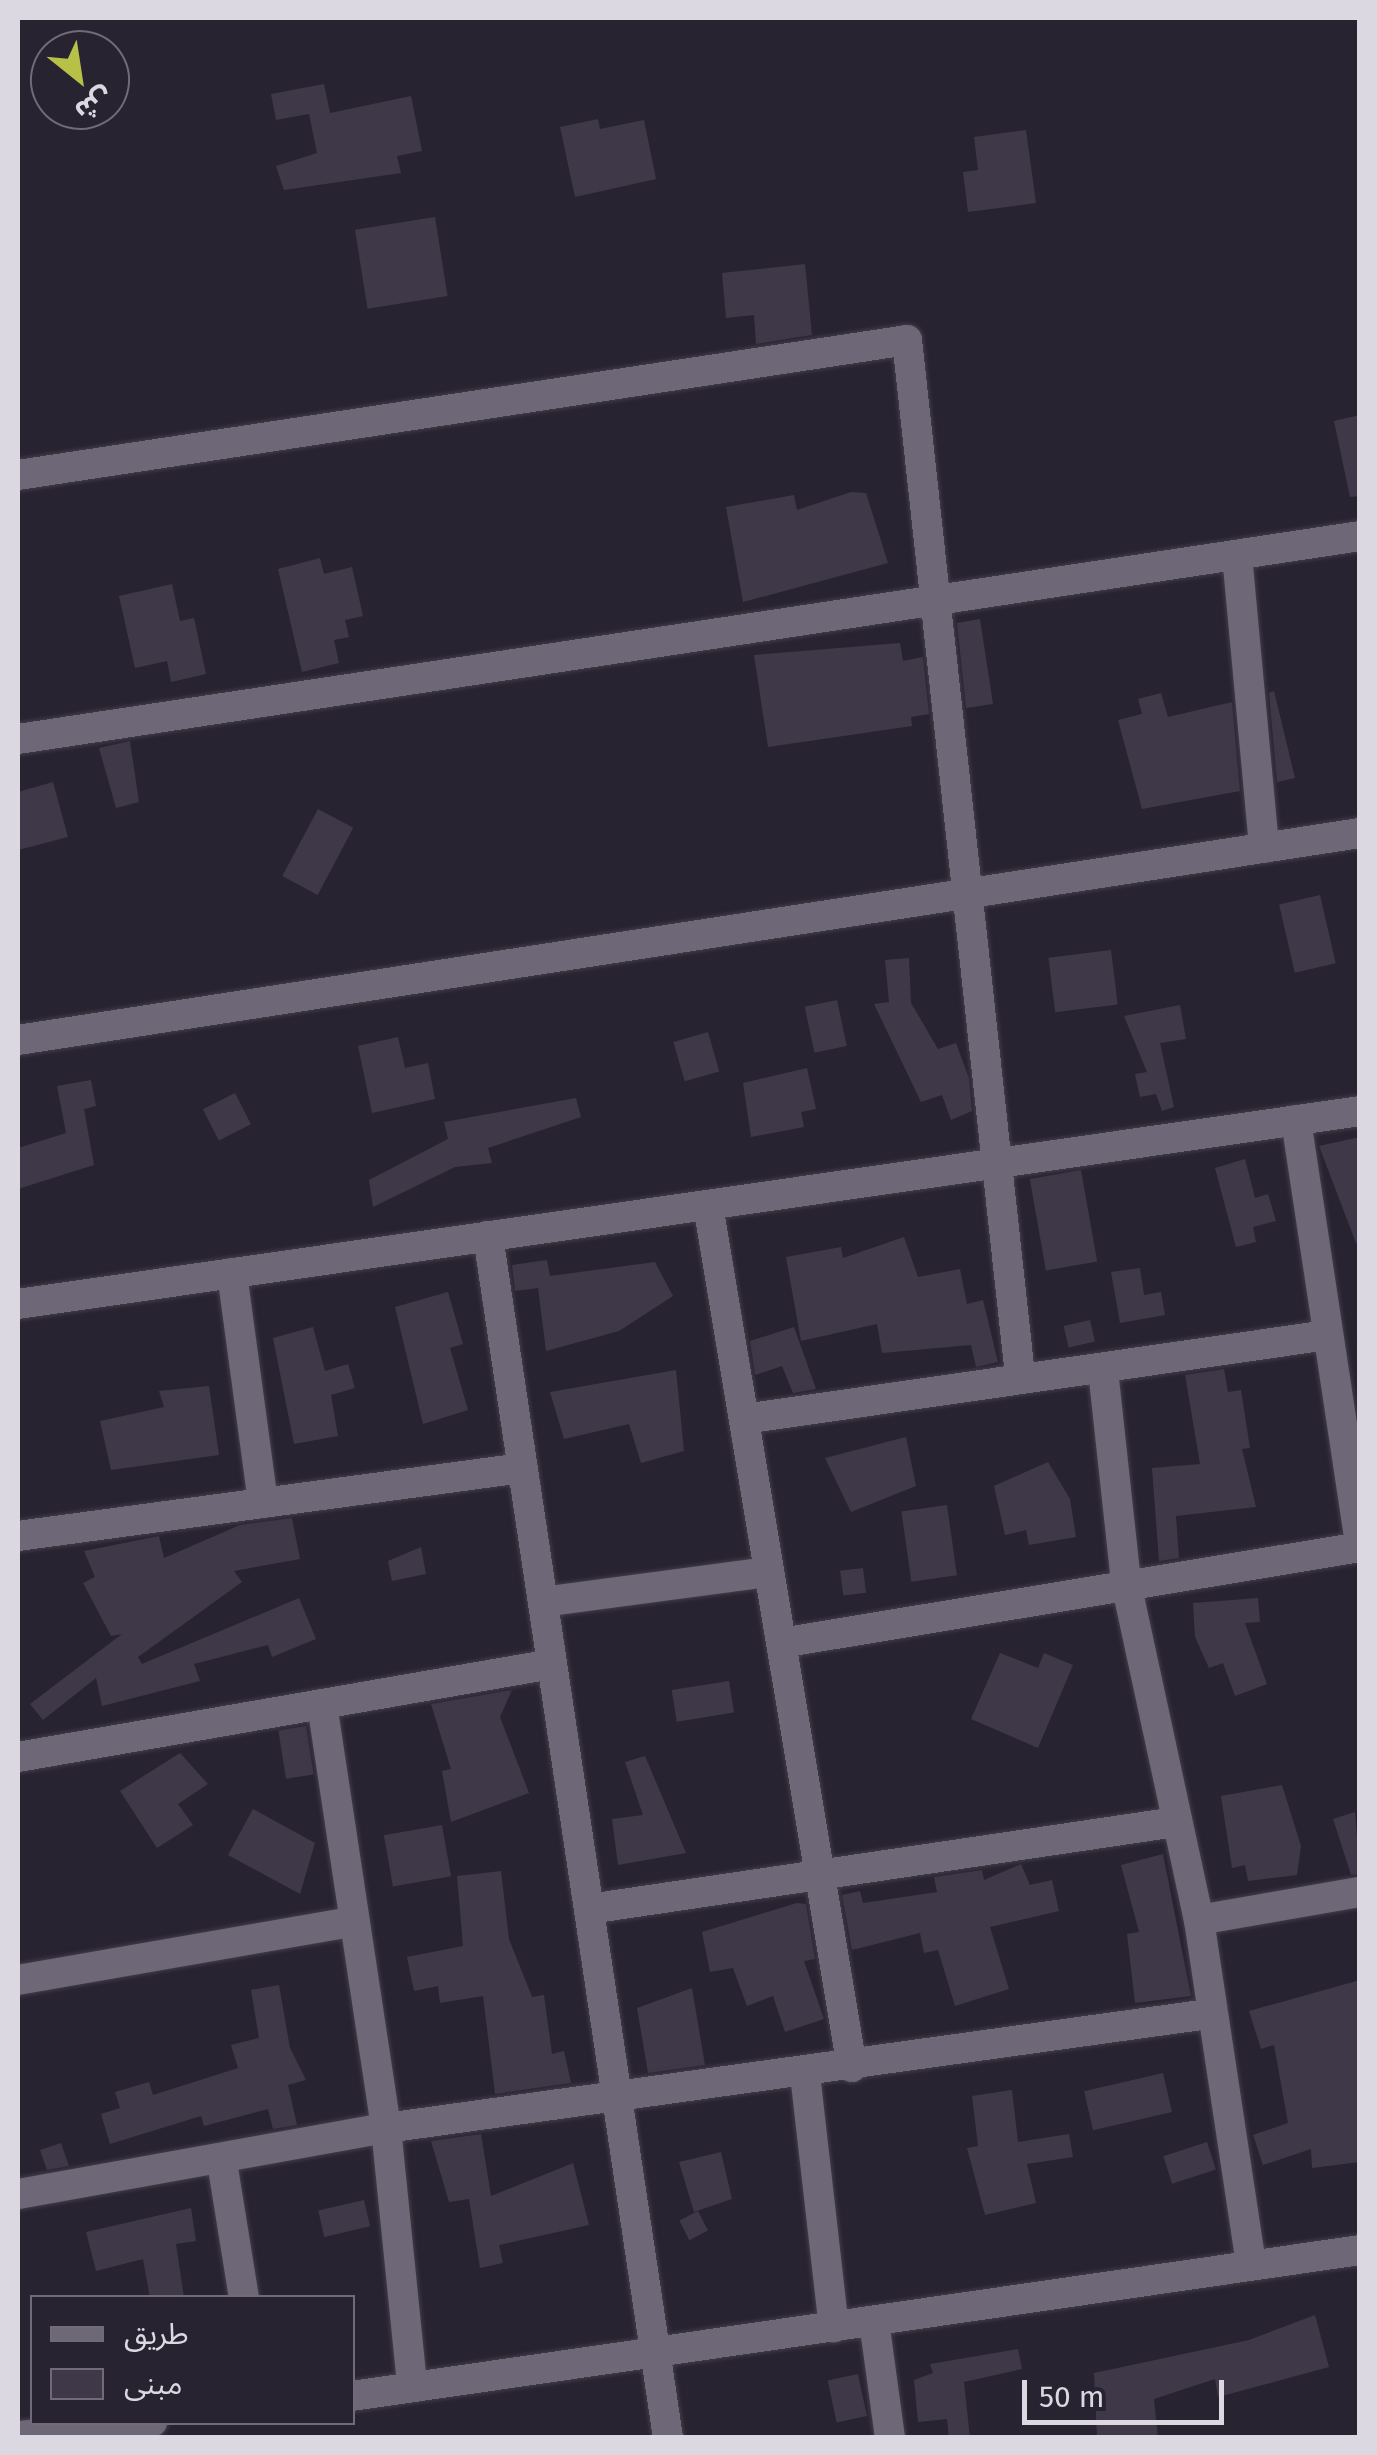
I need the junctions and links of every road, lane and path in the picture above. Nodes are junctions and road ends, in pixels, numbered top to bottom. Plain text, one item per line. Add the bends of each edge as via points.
1 (18, 474) edge
2 (1360, 536) edge
3 (1237, 555) junction
4 (934, 600) junction
5 (18, 739) edge
6 (1360, 834) edge
7 (1264, 848) junction
8 (964, 894) junction
9 (18, 1040) edge
10 (1360, 1111) edge
11 (1296, 1120) junction
12 (994, 1158) junction
13 (708, 1204) junction
14 (488, 1236) junction
15 (232, 1274) junction
16 (18, 1304) edge
17 (1328, 1334) junction
18 (1102, 1370) junction
19 (1020, 1375) junction
20 (744, 1419) junction
21 (522, 1468) junction
22 (263, 1503) junction
23 (18, 1536) edge
24 (1360, 1546) edge
25 (769, 1572) junction
26 (1126, 1583) junction
27 (543, 1602) junction
28 (781, 1643) junction
29 (552, 1664) junction
30 (322, 1704) junction
31 (18, 1757) edge
32 (1176, 1822) junction
33 (819, 1875) junction
34 (1360, 1892) edge
35 (588, 1909) junction
36 (1199, 1920) junction
37 (348, 1922) junction
38 (18, 1980) edge
39 (1209, 2014) junction
40 (852, 2067) junction
41 (804, 2074) junction
42 (618, 2102) junction
43 (386, 2128) junction
44 (222, 2162) junction
45 (18, 2194) edge
46 (1360, 2250) edge
47 (1252, 2265) junction
48 (244, 2295) edge
49 (874, 2321) junction
50 (834, 2327) junction
51 (655, 2351) junction
52 (412, 2385) junction
53 (355, 2395) edge
54 (123, 2425) edge
55 (18, 2436) edge
56 (668, 2438) edge
57 (890, 2438) edge

1 - 4 street via 907,340
2 - 3 street
3 - 4 street
3 - 7 street
4 - 5 street
4 - 8 street
6 - 7 street
7 - 8 street
8 - 9 street
8 - 12 street
10 - 11 street
11 - 12 street
11 - 17 street
12 - 13 street
12 - 19 street
13 - 14 street
13 - 20 street
14 - 15 street
14 - 21 street
15 - 16 street
15 - 22 street
17 - 18 street
17 - 24 street
18 - 19 street
18 - 26 street
19 - 20 street
20 - 25 street
21 - 22 street
21 - 27 street
22 - 23 street
24 - 26 street
25 - 27 street
25 - 28 street
26 - 28 street
26 - 32 street
27 - 29 street
28 - 33 street
29 - 30 street
29 - 35 street
30 - 31 street
30 - 37 street
32 - 33 street
32 - 36 street
33 - 35 street
33 - 40 street
34 - 36 street
35 - 42 street
36 - 39 street
37 - 38 street
37 - 43 street
39 - 40 street
39 - 47 street
40 - 41 street
41 - 42 street
41 - 50 street
42 - 43 street
42 - 51 street
43 - 44 street
43 - 52 street
44 - 45 street
44 - 48 street
46 - 47 street
47 - 49 street
49 - 50 street
49 - 57 street
50 - 51 street
51 - 52 street
51 - 56 street
52 - 53 street
54 - 55 street

